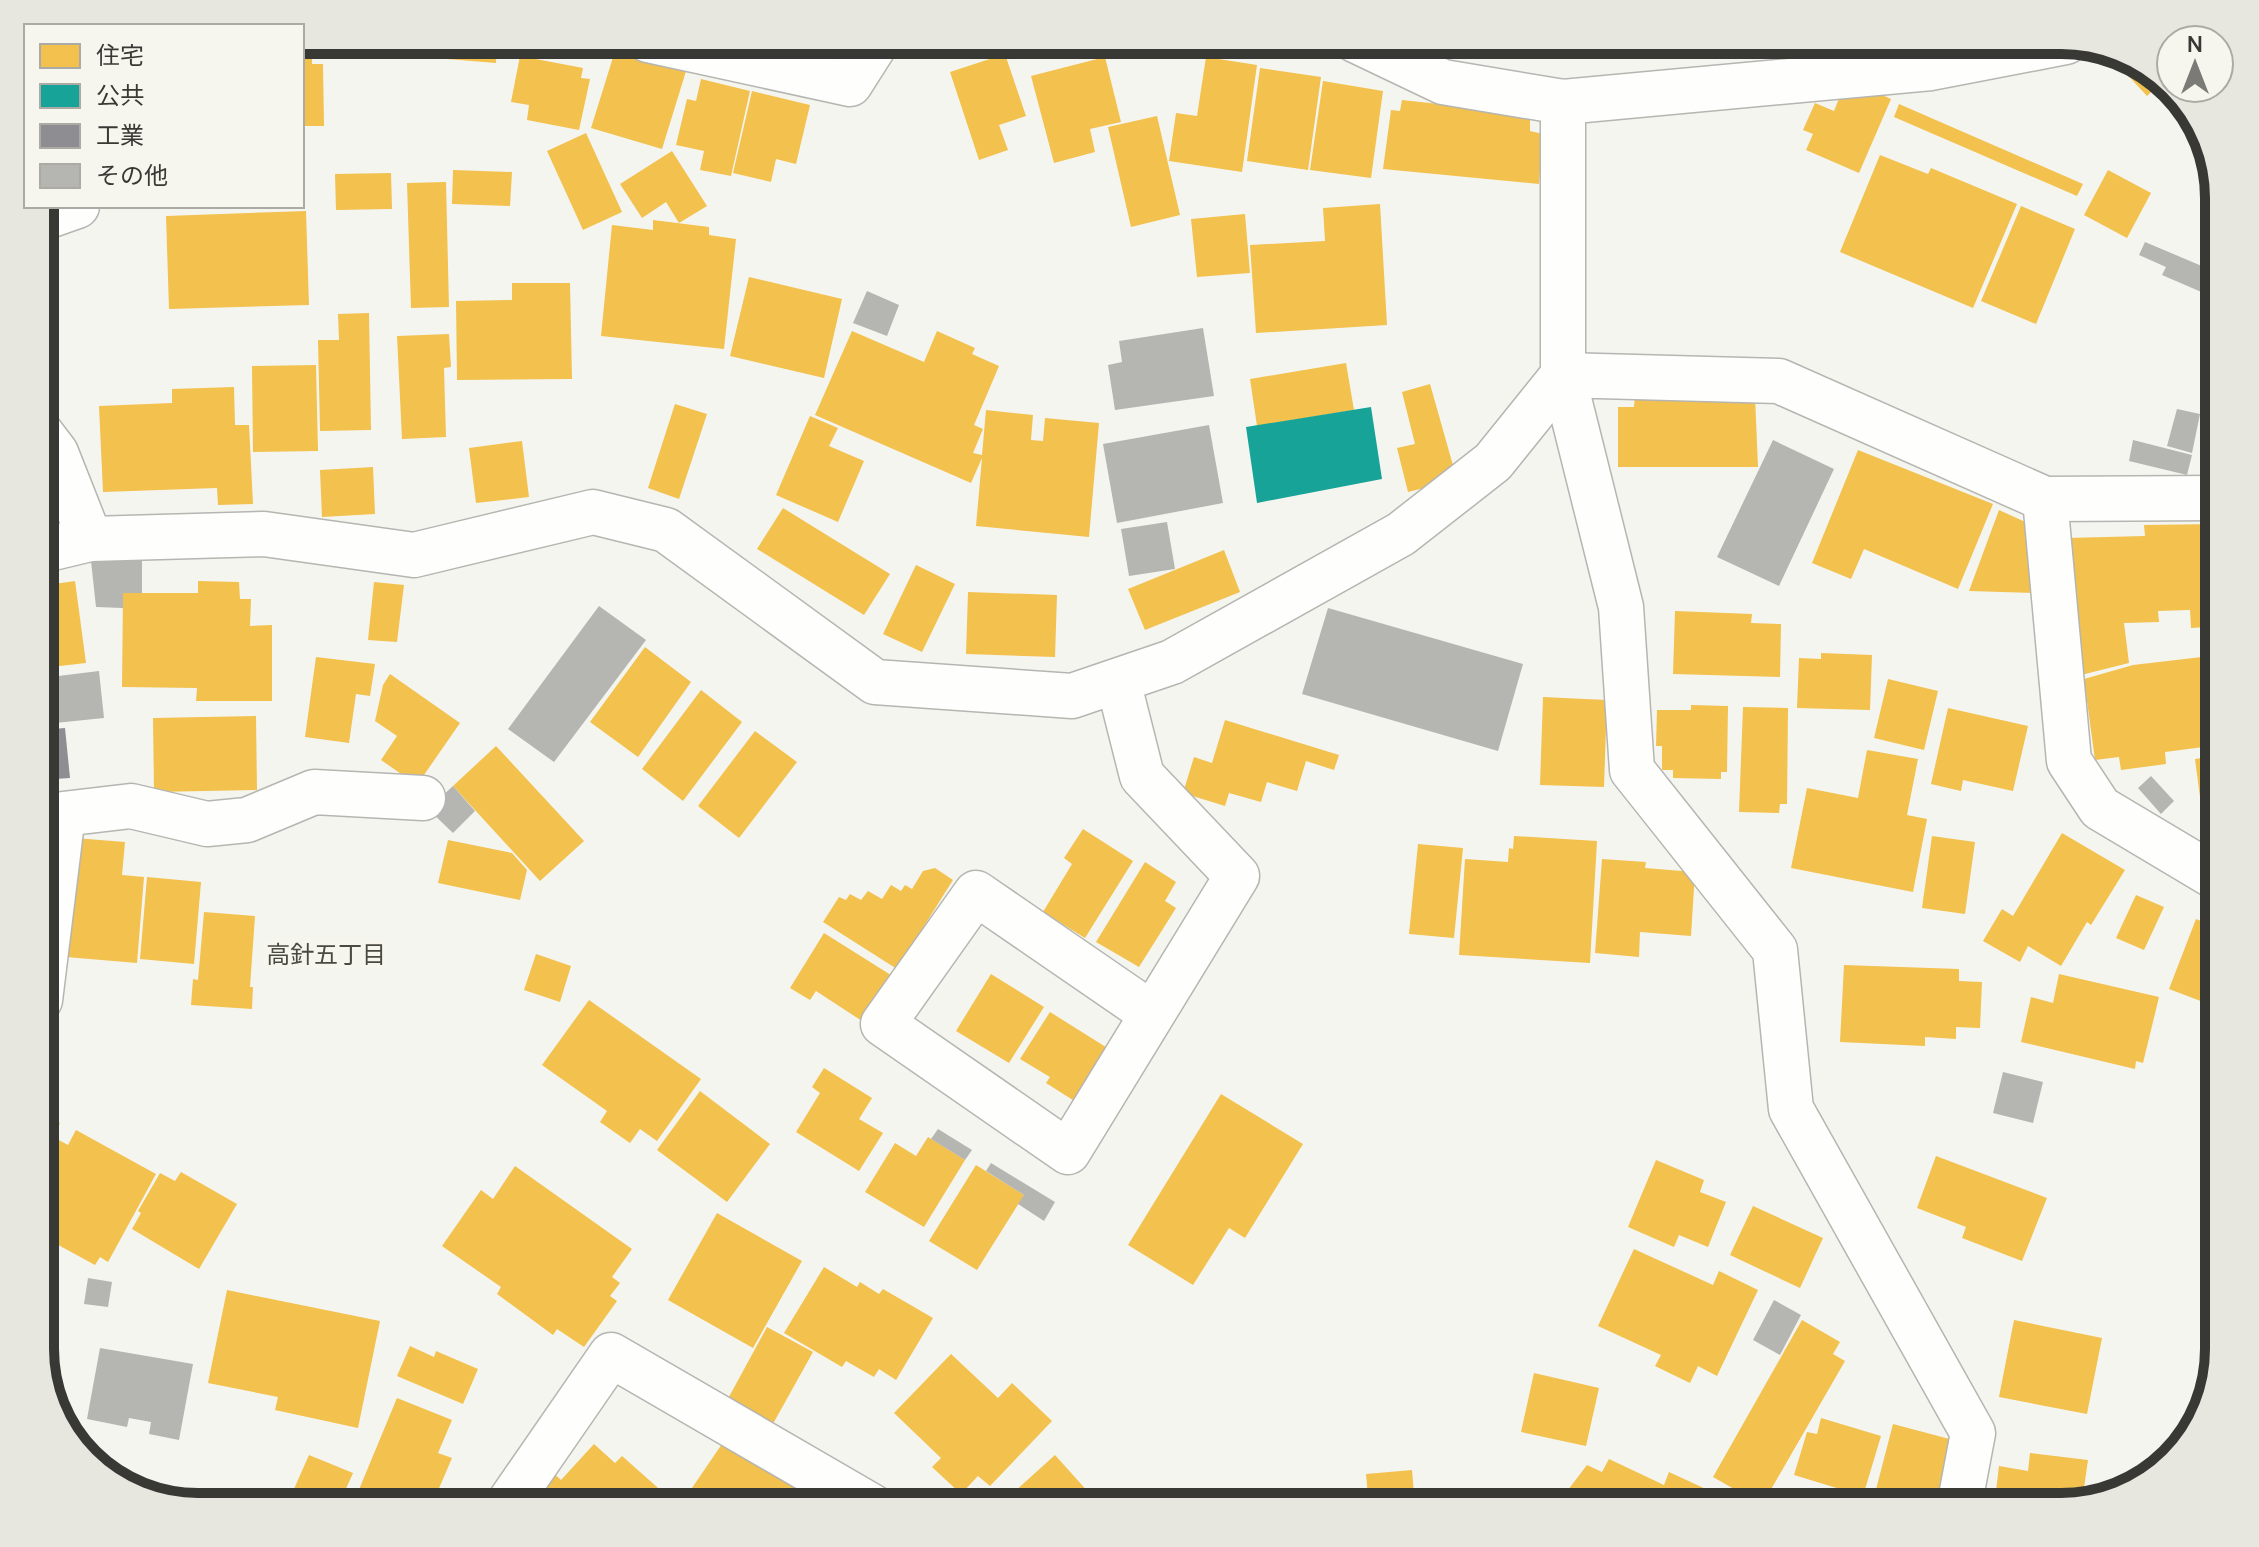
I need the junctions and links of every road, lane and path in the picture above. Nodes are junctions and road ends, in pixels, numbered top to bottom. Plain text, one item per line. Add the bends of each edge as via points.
1 (712, 54) edge
2 (869, 54) edge
3 (1384, 54) edge
4 (2004, 54) edge
5 (1563, 102) junction
6 (1563, 375) junction
7 (54, 450) edge
8 (2205, 498) edge
9 (2045, 499) junction
10 (90, 539) junction
11 (54, 548) edge
12 (1118, 681) junction
13 (423, 798) dead end
14 (54, 815) edge
15 (2205, 871) edge
16 (1152, 1014) junction
17 (516, 1493) edge
18 (849, 1493) edge
19 (1962, 1493) edge

1 - 2 street via 850,84
3 - 5 street via 1443,82
4 - 5 street via 1931,68
5 - 6 street
6 - 9 street via 1779,381
6 - 12 street via 1493,462 1401,534 1172,662
6 - 19 street via 1621,607 1632,770 1775,950 1791,1109 1973,1433
7 - 10 street
8 - 9 street
9 - 15 street via 2069,761 2100,808
10 - 11 street
10 - 12 street via 264,534 414,555 593,512 666,530 875,682 1072,696
12 - 16 street via 1142,776 1237,876
13 - 14 street via 314,792 247,820 207,824 131,806
16 - 16 street via 1068,1152 883,1024 976,893
17 - 18 street via 611,1355

